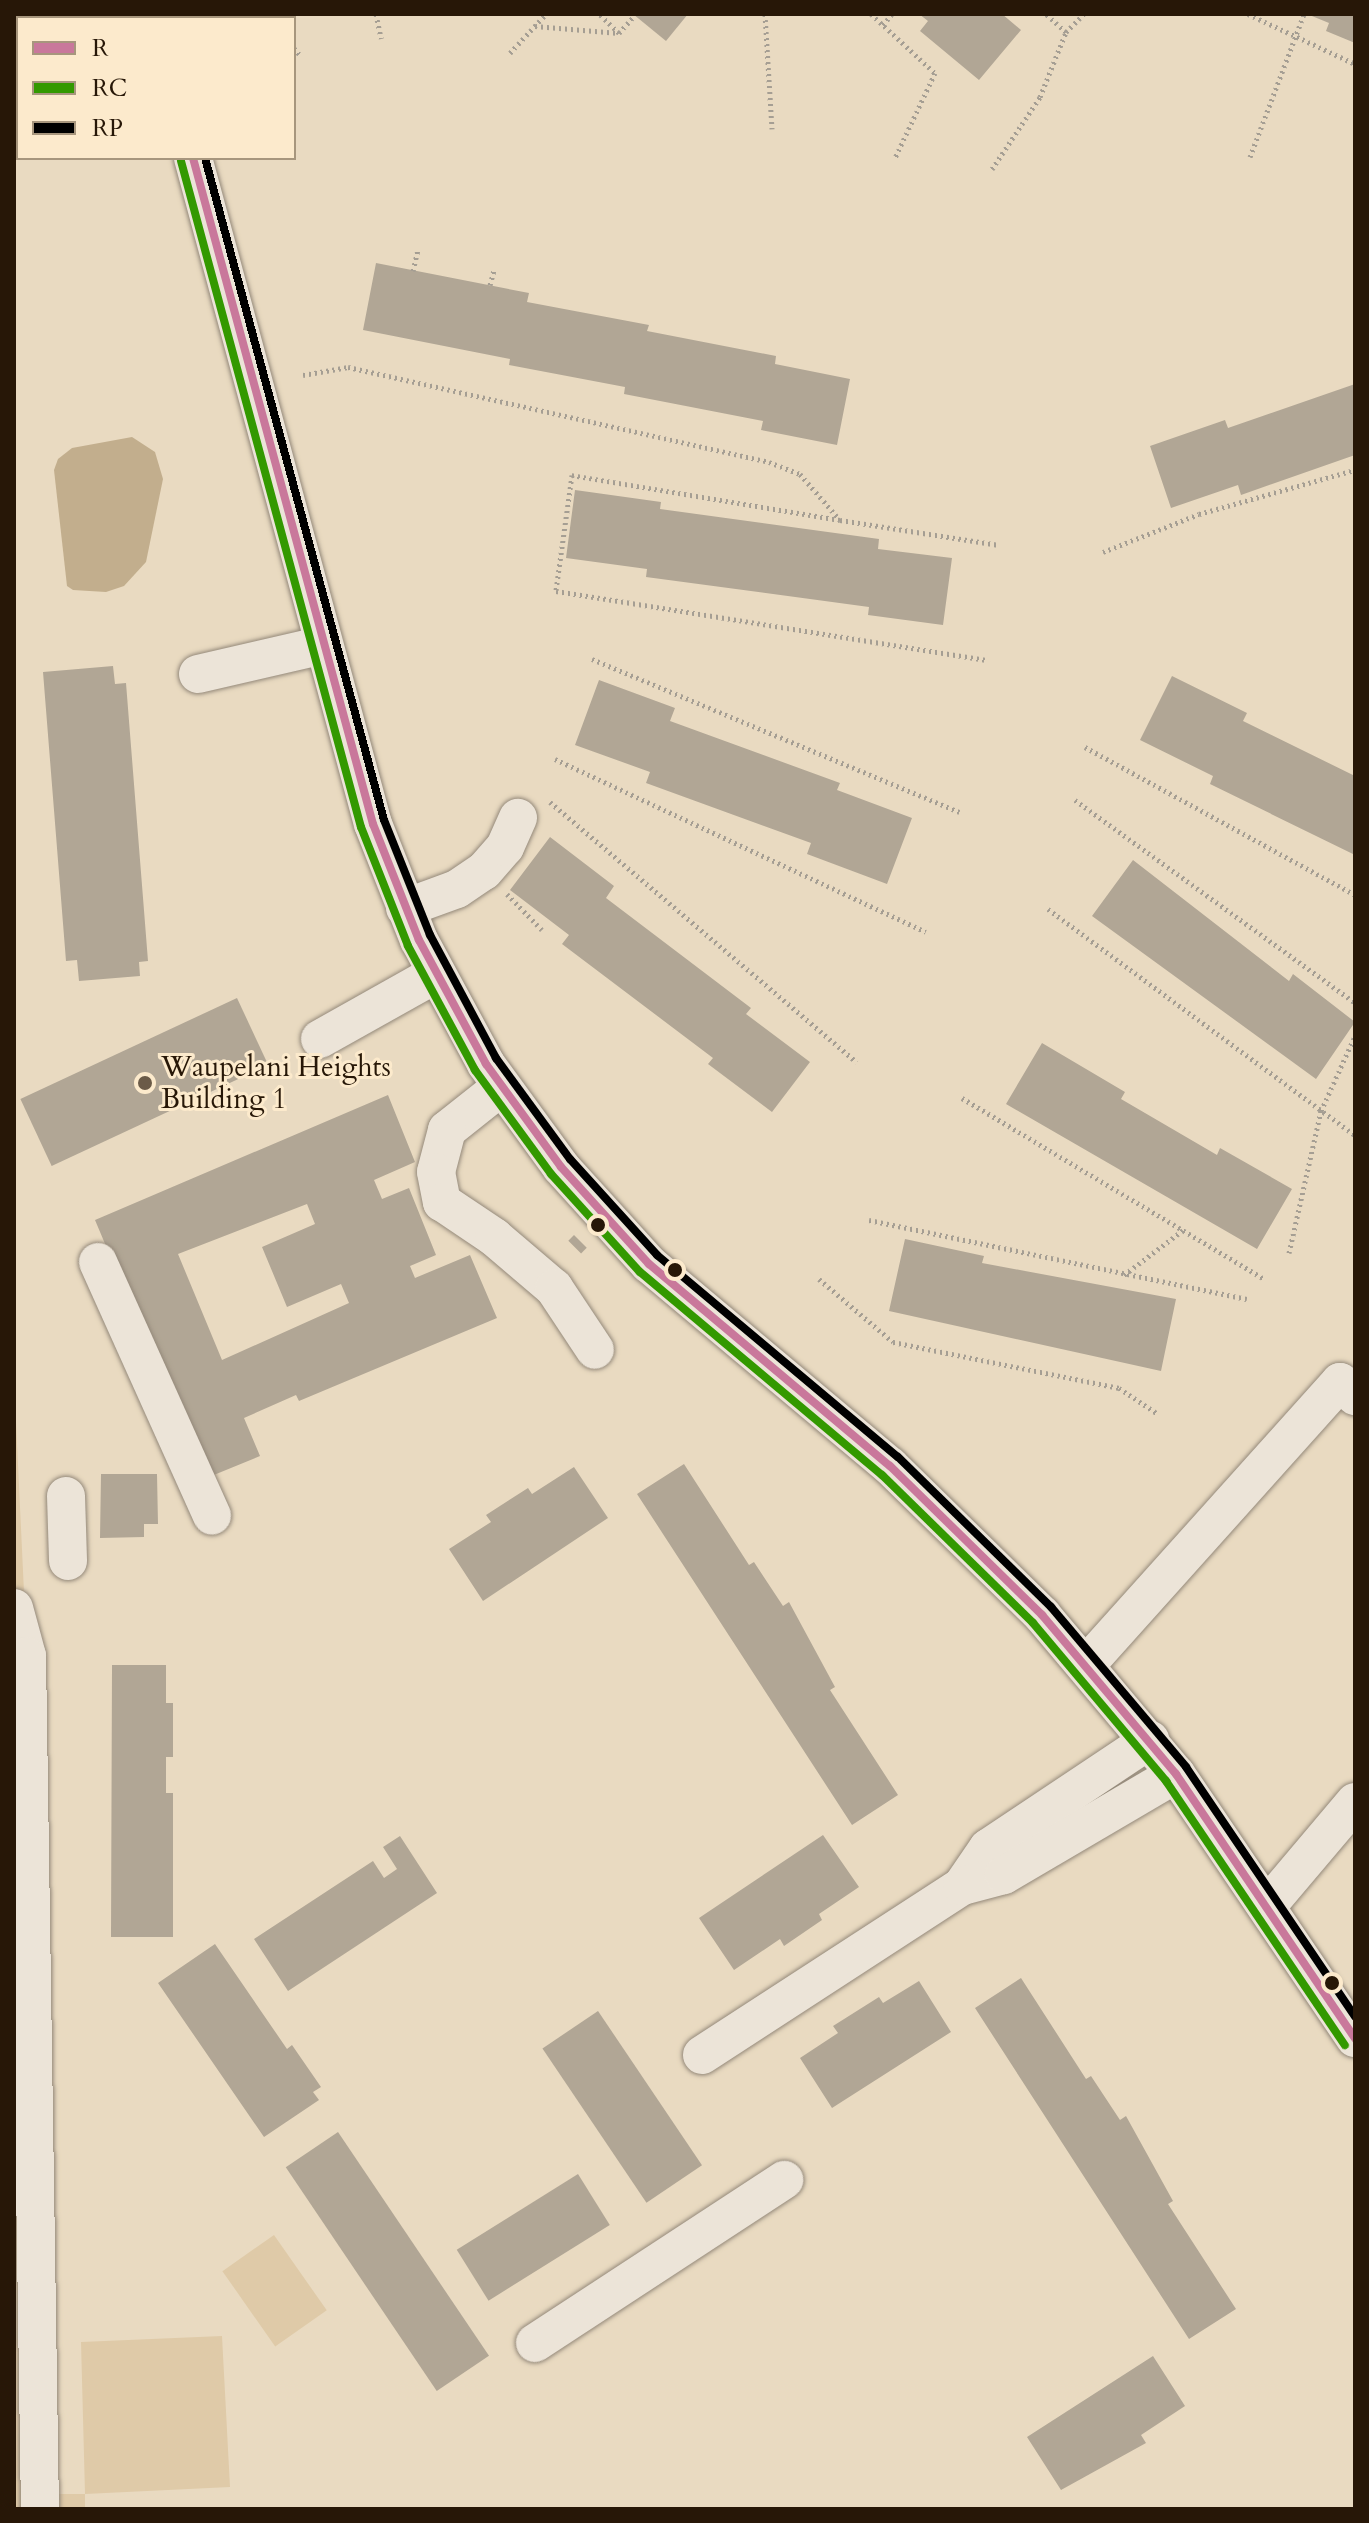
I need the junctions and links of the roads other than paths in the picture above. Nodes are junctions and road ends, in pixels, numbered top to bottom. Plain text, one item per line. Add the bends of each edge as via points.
1 (194, 160) edge
2 (324, 645) junction
3 (198, 674) dead end
4 (530, 808) road end
5 (405, 908) junction
6 (436, 974) junction
7 (320, 1039) dead end
8 (501, 1087) junction
9 (98, 1262) dead end
10 (595, 1350) dead end
11 (1355, 1396) edge
12 (66, 1496) dead end
13 (212, 1516) dead end
14 (68, 1561) dead end
15 (14, 1608) edge
16 (1087, 1664) junction
17 (1150, 1740) junction
18 (1176, 1774) junction
19 (1355, 1802) edge
20 (962, 1886) junction
21 (1268, 1905) junction
22 (1355, 2038) edge
23 (702, 2055) dead end
24 (784, 2180) dead end
25 (535, 2343) dead end
26 (40, 2509) edge

1 - 2 street
2 - 3 street
2 - 5 street via 373,824
4 - 5 street via 484,871 457,889
5 - 6 street
6 - 7 street
6 - 8 street
8 - 10 street via 447,1130 436,1172 442,1202 554,1288
8 - 16 street via 568,1176 649,1264 911,1484 1000,1569
9 - 13 street
11 - 16 street via 1340,1382
12 - 14 street
15 - 26 street via 27,1656
16 - 17 street
17 - 18 street
17 - 20 street via 1006,1834 981,1857
18 - 20 street via 1004,1875
18 - 21 street
19 - 21 street
20 - 23 street
21 - 22 street
24 - 25 street

